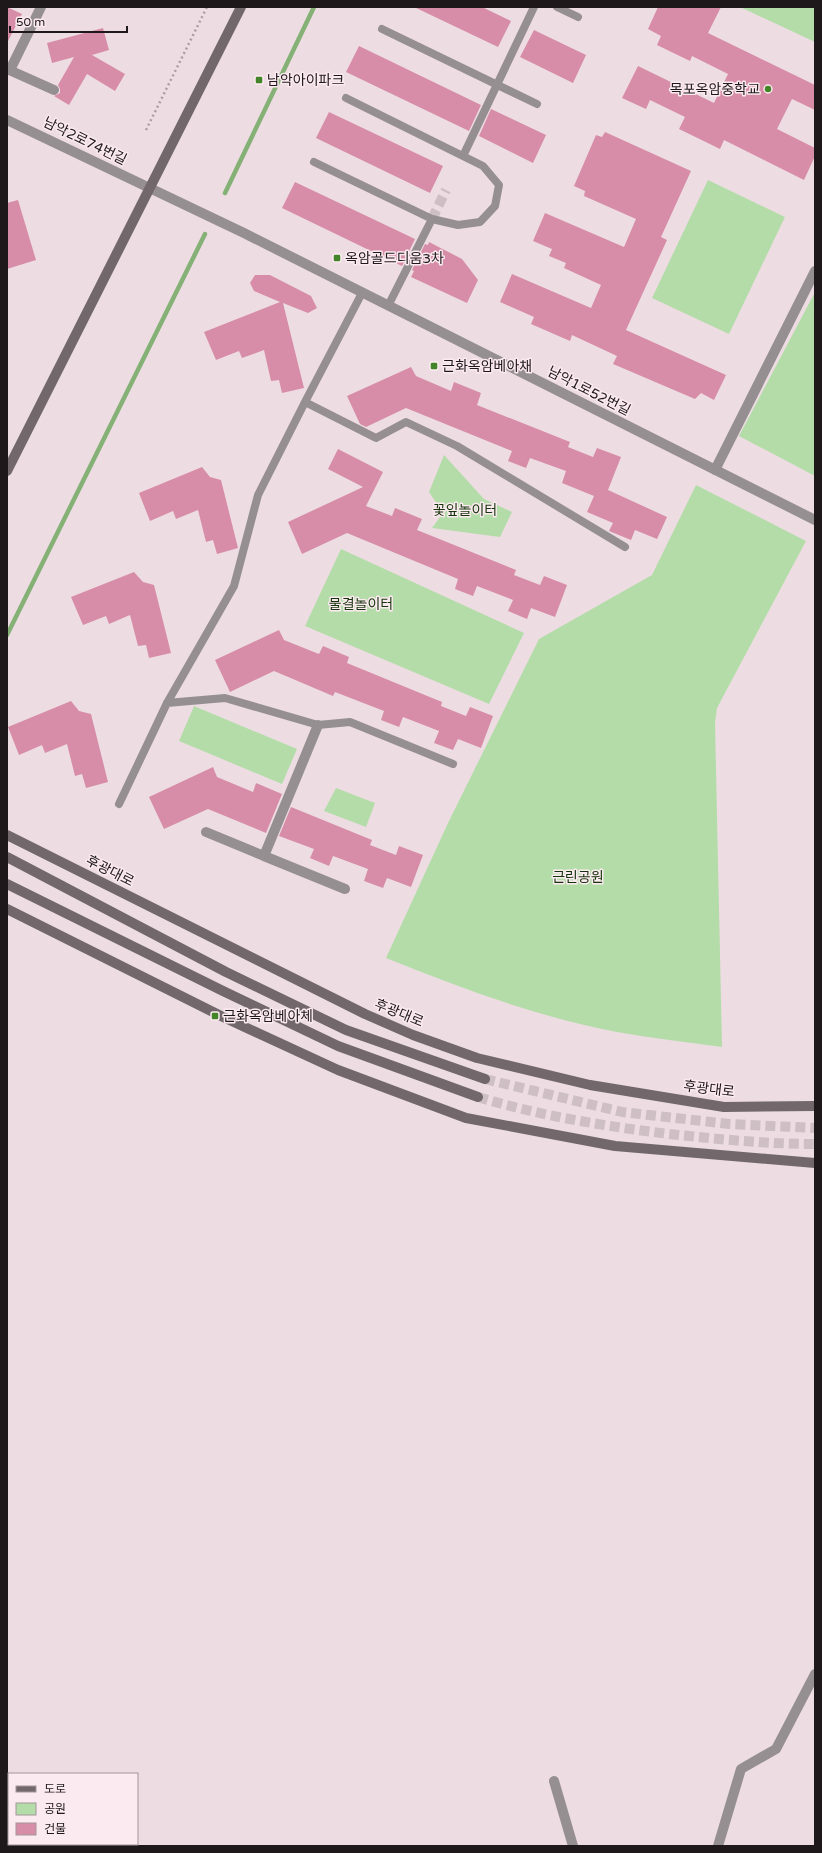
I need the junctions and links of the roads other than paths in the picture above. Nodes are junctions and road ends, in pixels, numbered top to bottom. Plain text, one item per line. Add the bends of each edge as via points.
1 (41, 7) edge
2 (241, 7) edge
3 (534, 7) edge
4 (557, 7) edge
5 (578, 17) dead end
6 (382, 29) dead end
7 (8, 69) edge
8 (497, 85) junction
9 (54, 90) dead end
10 (346, 98) dead end
11 (537, 104) dead end
12 (7, 120) edge
13 (463, 156) junction
14 (314, 162) dead end
15 (151, 189) junction
16 (432, 218) junction
17 (815, 271) edge
18 (362, 293) junction
19 (388, 306) junction
20 (305, 402) junction
21 (715, 470) junction
22 (7, 472) edge
23 (815, 520) edge
24 (625, 547) dead end
25 (166, 703) junction
26 (318, 725) junction
27 (453, 764) dead end
28 (119, 804) dead end
29 (206, 832) dead end
30 (7, 835) edge
31 (264, 856) junction
32 (7, 857) edge
33 (7, 884) edge
34 (345, 888) dead end
35 (7, 909) edge
36 (486, 1079) tunnel mouth
37 (478, 1097) tunnel mouth
38 (815, 1106) edge
39 (815, 1163) edge
40 (815, 1674) edge
41 (554, 1781) dead end
42 (573, 1846) edge
43 (718, 1846) edge

1 - 7 street
2 - 15 street
3 - 8 lane
4 - 5 lane
6 - 8 lane
7 - 9 street
8 - 11 lane
8 - 13 lane
10 - 13 lane
12 - 15 street, 남악2로74번길
13 - 16 lane via 483,166 499,185 495,206 480,222 458,225
14 - 16 lane
15 - 18 street, 남악1로52번길
15 - 22 street
16 - 19 lane
17 - 21 street
18 - 19 street, 남악1로52번길
18 - 20 lane
19 - 21 street, 남악1로52번길
20 - 24 lane via 376,438 406,422 457,446
20 - 25 lane via 258,495 234,586
21 - 23 street, 남악1로52번길
25 - 26 lane via 225,698
25 - 28 lane
26 - 27 lane via 350,722
26 - 31 street
29 - 31 street
30 - 38 street, 후광대로 via 365,1014 477,1058 590,1085 724,1107
31 - 34 street
32 - 36 street via 226,972 346,1030
33 - 37 street via 338,1046
35 - 39 street via 221,1016 338,1070 466,1118 615,1146
40 - 43 street via 776,1749 741,1770
41 - 42 street

